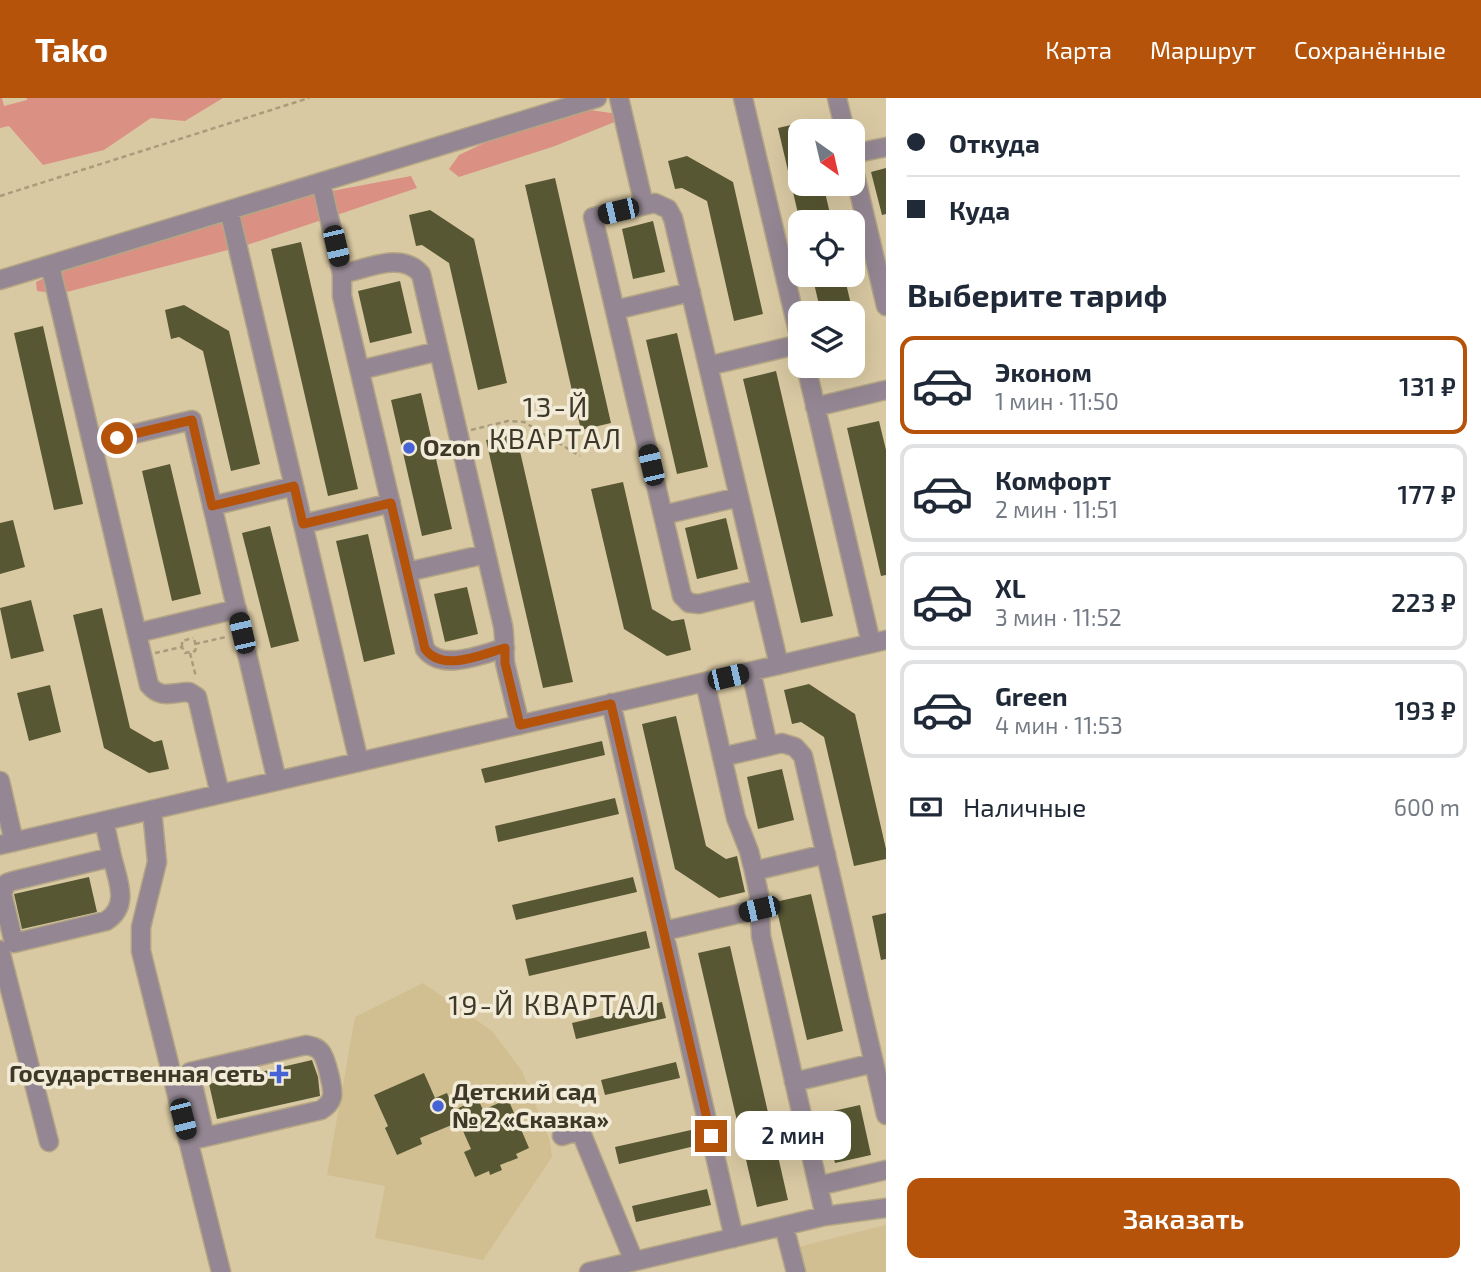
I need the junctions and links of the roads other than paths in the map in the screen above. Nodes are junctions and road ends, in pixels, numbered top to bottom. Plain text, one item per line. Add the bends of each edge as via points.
1 (597, 98) edge
2 (619, 98) edge
3 (743, 98) edge
4 (837, 98) edge
5 (842, 119) edge
6 (886, 147) edge
7 (865, 151) edge
8 (321, 182) junction
9 (863, 196) edge
10 (644, 205) junction
11 (229, 210) junction
12 (879, 248) edge
13 (50, 265) junction
14 (342, 274) junction
15 (0, 280) edge
16 (691, 292) junction
17 (790, 301) edge
18 (886, 306) edge
19 (615, 310) junction
20 (788, 345) edge
21 (439, 351) junction
22 (708, 366) junction
23 (360, 370) junction
24 (809, 378) edge
25 (886, 390) edge
26 (816, 407) junction
27 (92, 444) junction
28 (294, 486) junction
29 (739, 497) junction
30 (391, 503) junction
31 (212, 506) junction
32 (663, 515) junction
33 (303, 524) junction
34 (486, 554) junction
35 (407, 572) junction
36 (761, 589) junction
37 (237, 610) junction
38 (137, 633) junction
39 (879, 642) edge
40 (505, 648) junction
41 (779, 665) junction
42 (751, 671) junction
43 (705, 682) junction
44 (611, 704) junction
45 (520, 725) junction
46 (768, 746) junction
47 (722, 757) junction
48 (359, 762) junction
49 (0, 781) edge
50 (277, 781) junction
51 (220, 794) junction
52 (152, 810) junction
53 (104, 821) junction
54 (7, 844) edge
55 (826, 854) junction
56 (112, 858) junction
57 (754, 871) junction
58 (759, 909) junction
59 (664, 931) junction
60 (5, 946) edge
61 (874, 1063) junction
62 (190, 1072) junction
63 (172, 1076) junction
64 (794, 1082) junction
65 (886, 1115) edge
66 (562, 1136) dead end
67 (197, 1139) junction
68 (49, 1142) dead end
69 (886, 1170) edge
70 (818, 1186) junction
71 (886, 1209) edge
72 (825, 1216) junction
73 (784, 1226) junction
74 (734, 1238) junction
75 (634, 1261) junction
76 (220, 1272) edge
77 (589, 1272) edge
78 (796, 1272) edge

1 - 8 street
2 - 10 street
3 - 17 street
4 - 5 street
6 - 7 street
8 - 11 street
8 - 14 street
9 - 12 street
10 - 16 street via 663,205 673,218
10 - 19 street via 593,217
11 - 13 street
11 - 28 street
12 - 18 street
13 - 15 street
13 - 27 street
14 - 21 street via 393,262 413,266 421,274
14 - 23 street via 341,291
16 - 19 street
16 - 22 street
19 - 32 street
20 - 22 street
21 - 23 street
21 - 34 street
22 - 29 street
23 - 30 street
24 - 26 street
25 - 26 street
26 - 39 street
27 - 31 street via 192,420
27 - 38 street
28 - 31 street
28 - 33 street
29 - 32 street
29 - 36 street
30 - 33 street
30 - 35 street
31 - 37 street
32 - 36 street via 685,600 699,604
33 - 48 street
34 - 35 street
34 - 40 street
35 - 40 street via 425,649 434,658 449,662
36 - 41 street
37 - 38 street via 192,629
37 - 50 street
38 - 51 street via 153,690 163,695 194,694
39 - 41 street
40 - 45 street
41 - 42 street
42 - 43 street
42 - 46 street
43 - 44 street
43 - 47 street
44 - 45 street
44 - 59 street
45 - 48 street
46 - 47 street
46 - 55 street via 789,744 803,756
47 - 57 street
48 - 50 street
49 - 54 street
50 - 51 street
51 - 52 street
52 - 53 street
52 - 63 street via 157,862 140,940
53 - 54 street
53 - 56 street
55 - 57 street
55 - 61 street
56 - 60 street via 8,883 2,893
56 - 60 street via 121,897 114,916
57 - 58 street
58 - 59 street
58 - 64 street
59 - 74 street
60 - 68 street
61 - 64 street
61 - 65 street
62 - 63 street
62 - 67 street
62 - 67 street via 311,1046 324,1056 332,1092 329,1104 321,1110
63 - 67 street
64 - 70 street
66 - 75 street via 580,1130
67 - 76 street
69 - 70 street
70 - 72 street
71 - 72 street
72 - 73 street
73 - 74 street
73 - 78 street
74 - 75 street
75 - 77 street

